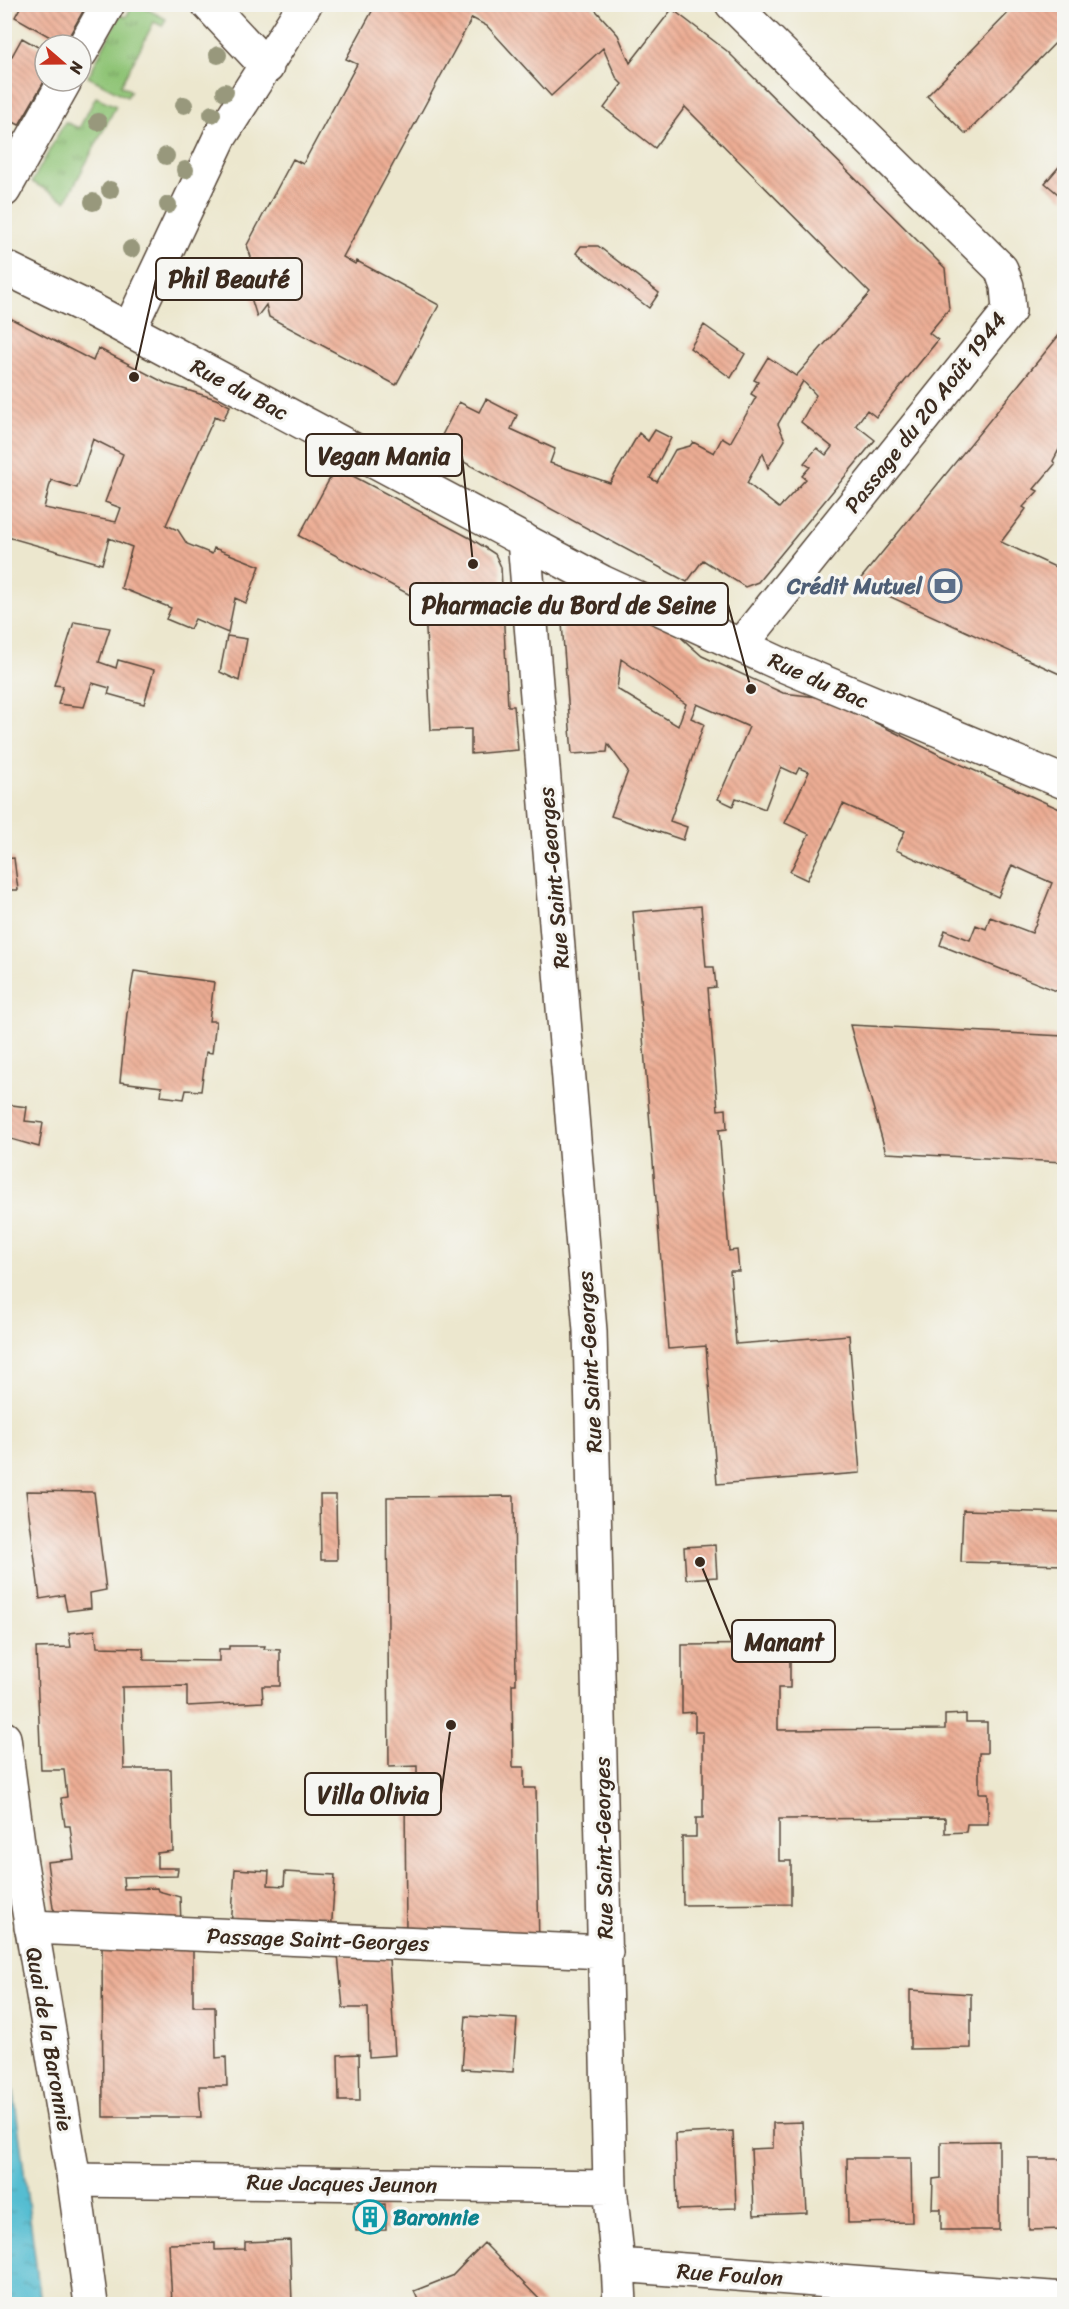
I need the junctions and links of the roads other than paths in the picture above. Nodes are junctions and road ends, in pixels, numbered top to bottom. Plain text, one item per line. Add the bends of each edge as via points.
1 (108, 4) edge
2 (208, 4) edge
3 (305, 4) edge
4 (732, 4) edge
5 (92, 33) edge
6 (267, 67) junction
7 (58, 93) edge
8 (4, 190) edge
9 (4, 267) edge
10 (129, 330) junction
11 (524, 540) junction
12 (741, 645) junction
13 (1065, 782) edge
14 (4, 1738) edge
15 (31, 1927) junction
16 (606, 1952) junction
17 (74, 2180) junction
18 (610, 2187) junction
19 (618, 2265) junction
20 (1065, 2300) edge
21 (91, 2304) edge
22 (620, 2304) edge

1 - 5 street
2 - 6 street
3 - 6 street
4 - 12 street, Passage du 20 Août 1944 via 1001,269 1009,311
6 - 10 street via 220,137
7 - 8 street
9 - 10 street, Rue du Bac
10 - 11 street, Rue du Bac
11 - 12 street, Rue du Bac via 674,616
11 - 16 street, Rue Saint-Georges via 590,1331
12 - 13 street, Rue du Bac
14 - 15 street, Quai de la Baronnie
15 - 16 street, Passage Saint-Georges
15 - 17 street, Quai de la Baronnie
16 - 18 street, Rue Saint-Georges
17 - 18 street, Rue Jacques Jeunon
17 - 21 street, Quai de la Baronnie
18 - 19 street
19 - 20 street, Rue Foulon
19 - 22 street

